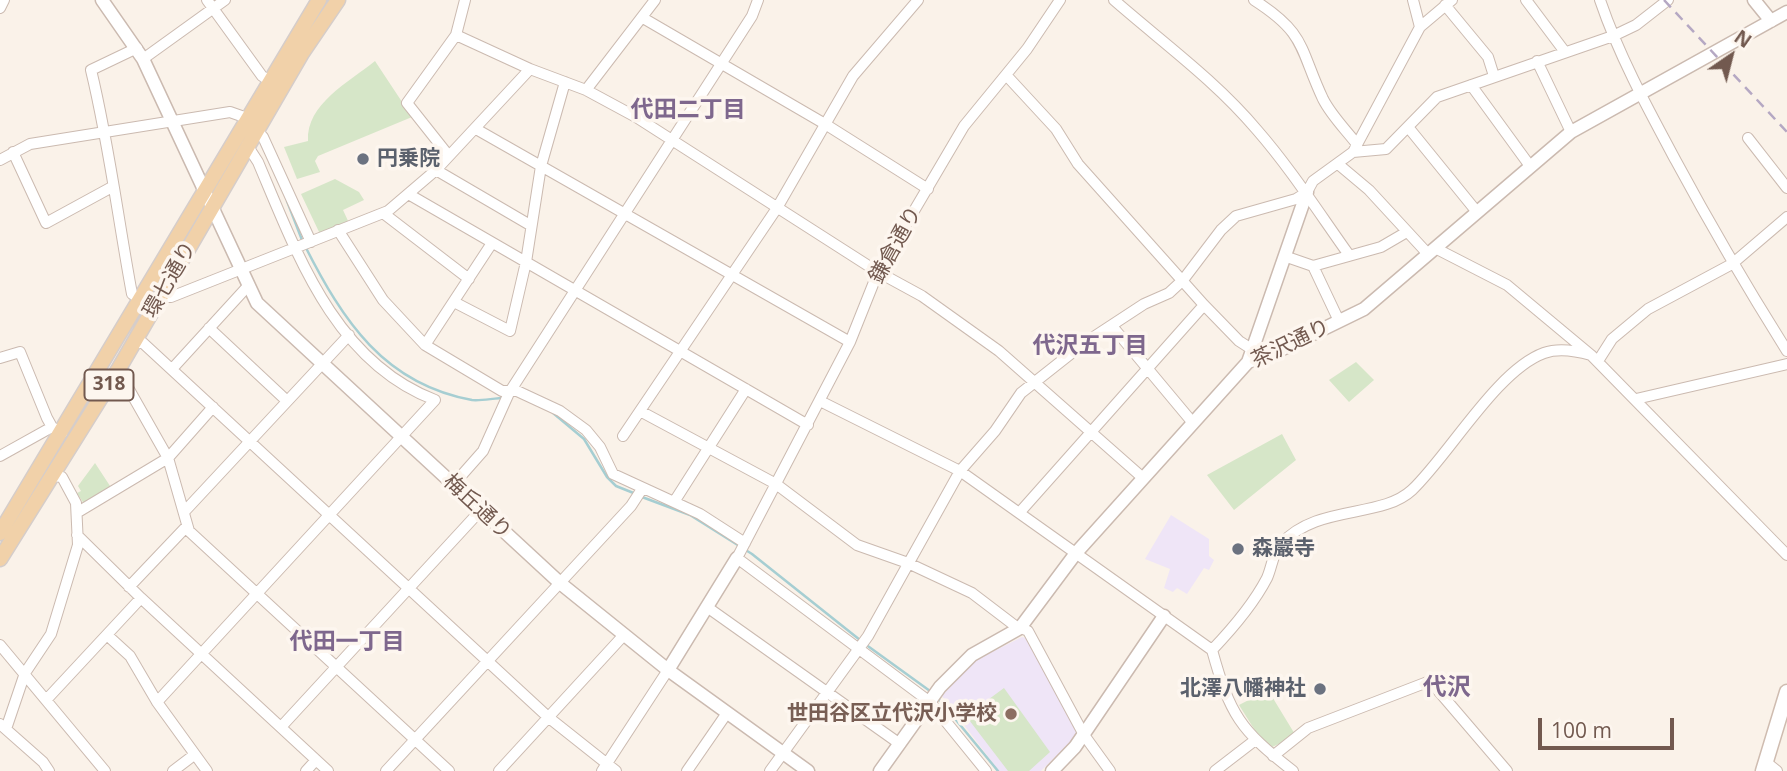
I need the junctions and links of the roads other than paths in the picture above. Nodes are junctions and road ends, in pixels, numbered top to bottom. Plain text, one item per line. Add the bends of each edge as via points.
1 (4, 0) edge
2 (102, 0) edge
3 (225, 0) edge
4 (319, 0) edge
5 (338, 0) edge
6 (464, 0) edge
7 (655, 0) edge
8 (758, 0) edge
9 (1114, 0) edge
10 (1254, 0) edge
11 (1413, 0) edge
12 (1526, 0) edge
13 (1601, 0) edge
14 (1668, 0) edge
15 (1754, 0) edge
16 (912, 1) edge
17 (1055, 2) edge
18 (1448, 3) edge
19 (210, 4) edge
20 (0, 8) edge
21 (1787, 12) edge
22 (643, 18) junction
23 (1771, 21) junction
24 (1420, 27) junction
25 (456, 35) junction
26 (1613, 36) junction
27 (1565, 52) junction
28 (140, 54) junction
29 (1537, 61) junction
30 (722, 64) junction
31 (530, 69) junction
32 (1007, 76) junction
33 (1494, 76) junction
34 (270, 81) junction
35 (565, 82) junction
36 (1471, 85) junction
37 (586, 90) junction
38 (1640, 93) junction
39 (172, 122) junction
40 (251, 124) junction
41 (825, 124) junction
42 (1408, 127) junction
43 (476, 128) junction
44 (1571, 132) junction
45 (106, 134) junction
46 (1748, 138) dead end
47 (674, 139) junction
48 (247, 145) junction
49 (1354, 148) junction
50 (5, 154) edge
51 (449, 156) junction
52 (1338, 164) junction
53 (541, 166) junction
54 (1530, 166) junction
55 (436, 170) junction
56 (112, 187) junction
57 (1787, 188) edge
58 (928, 189) junction
59 (205, 192) junction
60 (1307, 192) junction
61 (410, 195) junction
62 (212, 207) junction
63 (777, 208) junction
64 (1477, 212) junction
65 (383, 213) junction
66 (626, 215) junction
67 (1787, 217) edge
68 (530, 225) junction
69 (338, 230) junction
70 (1405, 233) junction
71 (492, 243) junction
72 (305, 245) junction
73 (1431, 251) junction
74 (1349, 255) junction
75 (1287, 257) junction
76 (526, 262) junction
77 (1732, 264) junction
78 (1313, 266) junction
79 (240, 271) junction
80 (878, 272) junction
81 (733, 276) junction
82 (469, 279) junction
83 (1183, 281) junction
84 (247, 287) junction
85 (578, 292) junction
86 (161, 297) junction
87 (142, 300) junction
88 (454, 302) junction
89 (1204, 304) junction
90 (1339, 321) junction
91 (1112, 327) junction
92 (209, 328) junction
93 (349, 335) junction
94 (850, 342) junction
95 (134, 343) junction
96 (425, 345) junction
97 (1785, 345) edge
98 (681, 351) junction
99 (1251, 356) junction
100 (0, 358) edge
101 (1594, 358) junction
102 (322, 363) junction
103 (1787, 363) edge
104 (1147, 368) junction
105 (172, 369) junction
106 (118, 370) junction
107 (1033, 381) junction
108 (746, 388) junction
109 (509, 395) junction
110 (1636, 399) junction
111 (287, 401) junction
112 (820, 401) junction
113 (213, 407) junction
114 (640, 411) junction
115 (1193, 423) junction
116 (808, 425) junction
117 (57, 430) junction
118 (1090, 431) junction
119 (623, 436) dead end
120 (402, 437) junction
121 (250, 441) junction
122 (708, 446) junction
123 (0, 456) edge
124 (168, 458) junction
125 (960, 471) junction
126 (52, 476) junction
127 (1143, 478) junction
128 (776, 484) junction
129 (453, 485) junction
130 (639, 494) junction
131 (674, 502) junction
132 (480, 511) junction
133 (78, 512) junction
134 (184, 512) junction
135 (1020, 512) junction
136 (330, 515) junction
137 (187, 526) junction
138 (0, 533) edge
139 (77, 535) junction
140 (742, 549) junction
141 (1076, 553) junction
142 (1787, 555) edge
143 (0, 559) edge
144 (908, 563) junction
145 (560, 583) junction
146 (129, 587) junction
147 (408, 587) junction
148 (257, 594) junction
149 (141, 598) junction
150 (708, 607) junction
151 (1164, 616) junction
152 (1020, 628) junction
153 (107, 635) junction
154 (623, 636) junction
155 (0, 645) edge
156 (861, 645) junction
157 (1212, 650) junction
158 (201, 654) junction
159 (488, 662) junction
160 (335, 666) junction
161 (668, 670) junction
162 (25, 673) junction
163 (828, 691) junction
164 (1787, 692) edge
165 (932, 698) junction
166 (47, 699) junction
167 (157, 702) junction
168 (727, 713) junction
169 (548, 717) junction
170 (1783, 721) edge
171 (3, 727) edge
172 (281, 727) junction
173 (1084, 735) junction
174 (416, 740) junction
175 (1254, 741) junction
176 (900, 744) junction
177 (783, 753) junction
178 (194, 755) junction
179 (1273, 756) junction
180 (316, 760) junction
181 (605, 768) edge
182 (1769, 768) edge
183 (49, 771) edge
184 (105, 771) edge
185 (173, 771) edge
186 (207, 771) edge
187 (306, 771) edge
188 (328, 771) edge
189 (386, 771) edge
190 (449, 771) edge
191 (499, 771) edge
192 (616, 771) edge
193 (687, 771) edge
194 (770, 771) edge
195 (808, 771) edge
196 (880, 771) edge
197 (986, 771) edge
198 (1052, 771) edge
199 (1110, 771) edge
200 (1215, 771) edge
201 (1293, 771) edge
202 (1507, 771) edge

1 - 20 street
2 - 28 street, 梅丘通り
3 - 19 street
4 - 34 main road, 環七通り / 318
5 - 40 main road, 環七通り / 318
6 - 25 street
7 - 22 street
8 - 30 street
9 - 60 street via 1234,105
10 - 49 street via 1284,19 1298,39 1324,102
11 - 24 street
12 - 27 street
13 - 26 street
14 - 26 street
15 - 23 street
16 - 41 street via 853,76
17 - 32 street, 鎌倉通り
18 - 24 street
18 - 33 street via 1488,57
19 - 28 street
19 - 34 street
21 - 23 street, 茶沢通り
22 - 30 street
22 - 37 street
23 - 38 street, 茶沢通り
24 - 49 street
25 - 31 street
25 - 51 street via 407,103
26 - 27 street
26 - 38 street
27 - 29 street
28 - 39 street, 梅丘通り
28 - 45 street via 91,70
29 - 33 street
29 - 44 street
30 - 41 street
30 - 47 street
31 - 35 street
31 - 43 street
32 - 58 street, 鎌倉通り via 964,126
32 - 83 street
33 - 36 street
34 - 40 main road, 環七通り / 318
35 - 37 street
35 - 53 street
36 - 42 street via 1437,97
36 - 54 street
37 - 47 street
38 - 44 street, 茶沢通り
38 - 77 street
39 - 40 street via 234,112
39 - 45 street
39 - 59 street, 梅丘通り
40 - 48 main road, 環七通り / 318
40 - 59 main road, 環七通り / 318
40 - 72 street via 262,137
41 - 58 street
41 - 63 street
42 - 49 street via 1387,149
42 - 64 street
43 - 51 street
43 - 53 street
44 - 54 street, 茶沢通り
45 - 50 street via 30,144
45 - 56 street
46 - 57 street
47 - 63 street
47 - 66 street
48 - 62 main road, 環七通り / 318
48 - 72 street
49 - 52 street
50 - 56 street via 46,223
51 - 55 street
52 - 60 street via 1313,181
52 - 70 street
53 - 66 street
53 - 68 street
54 - 64 street, 茶沢通り
55 - 61 street
55 - 68 street
56 - 87 street via 132,294
58 - 80 street, 鎌倉通り
59 - 62 street, 梅丘通り
59 - 87 main road, 環七通り / 318
60 - 74 street
60 - 75 street
60 - 83 street via 1296,200 1236,216
61 - 65 street
61 - 71 street
62 - 79 street, 梅丘通り
62 - 86 main road, 環七通り / 318
63 - 80 street
63 - 81 street
64 - 73 street, 茶沢通り
65 - 69 street
65 - 82 street
66 - 81 street
66 - 85 street
67 - 77 street
68 - 76 street
69 - 72 street
69 - 96 street via 383,300
70 - 73 street
70 - 74 street via 1381,247
71 - 76 street
71 - 82 street
72 - 79 street
72 - 93 street via 308,279
73 - 90 street, 茶沢通り via 1364,309
73 - 101 street via 1507,285
74 - 78 street
75 - 78 street
75 - 99 street
76 - 85 street
76 - 88 street via 509,331
77 - 97 street
77 - 101 street via 1648,309
78 - 90 street
79 - 84 street, 梅丘通り
79 - 86 street
80 - 94 street, 鎌倉通り
80 - 107 street via 961,321
81 - 94 street
81 - 98 street
82 - 88 street
83 - 89 street
83 - 91 street
84 - 92 street
84 - 102 street, 梅丘通り via 257,303
85 - 98 street
85 - 109 street
86 - 95 main road, 環七通り / 318
87 - 117 main road, 環七通り / 318
88 - 96 street
89 - 99 street
89 - 104 street
90 - 99 street, 茶沢通り
91 - 104 street
91 - 107 street
92 - 105 street
92 - 111 street
93 - 102 street
93 - 120 street via 371,363 410,390 435,400
94 - 112 street, 鎌倉通り
95 - 105 street via 144,343
95 - 106 main road, 環七通り / 318
96 - 109 street
98 - 108 street
98 - 114 street
99 - 115 street, 茶沢通り
100 - 117 street via 20,352
101 - 110 street
101 - 157 street via 1546,352 1528,360 1411,491 1393,502 1316,520 1279,545 1258,594
102 - 111 street
102 - 120 street, 梅丘通り
103 - 110 street
104 - 115 street
104 - 118 street
105 - 113 street
106 - 124 street
106 - 126 main road, 環七通り / 318
107 - 118 street
107 - 125 street
108 - 116 street
108 - 122 street
109 - 129 street via 483,451
109 - 130 street via 543,402 575,421 593,438 614,474
110 - 142 street
111 - 121 street
112 - 116 street, 鎌倉通り
112 - 125 street
113 - 121 street
113 - 124 street
114 - 119 street
114 - 122 street
115 - 127 street, 茶沢通り
116 - 128 street, 鎌倉通り
117 - 123 street
117 - 138 main road, 環七通り / 318
118 - 127 street
118 - 135 street
120 - 129 street, 梅丘通り
120 - 136 street
121 - 134 street
121 - 136 street
122 - 128 street
122 - 131 street
124 - 133 street
124 - 134 street
125 - 135 street
125 - 144 street
126 - 133 street via 62,477
126 - 143 main road, 環七通り / 318
127 - 141 street, 茶沢通り
128 - 140 street, 鎌倉通り
128 - 144 street via 857,545
129 - 132 street, 梅丘通り
130 - 131 street
130 - 145 street
131 - 140 street
132 - 145 street, 梅丘通り
132 - 147 street
133 - 139 street
134 - 137 street
135 - 141 street
136 - 147 street
136 - 148 street
137 - 146 street
137 - 148 street
139 - 146 street
139 - 162 street via 78,545 51,634
140 - 150 street, 鎌倉通り
140 - 156 street
141 - 151 street
141 - 152 street, 茶沢通り
144 - 152 street via 972,593
144 - 156 street
145 - 154 street, 梅丘通り
145 - 159 street
146 - 149 street
147 - 159 street
147 - 160 street
148 - 158 street
148 - 160 street
149 - 153 street
149 - 158 street
150 - 161 street, 鎌倉通り
150 - 163 street
151 - 157 street
151 - 173 street
152 - 165 street, 茶沢通り via 972,655
152 - 173 street via 1028,631
153 - 166 street
153 - 167 street via 130,656
154 - 161 street, 梅丘通り
154 - 169 street
155 - 162 street
156 - 163 street
156 - 165 street
157 - 175 street via 1234,714
158 - 167 street
158 - 172 street
159 - 169 street
159 - 174 street
160 - 172 street
160 - 174 street
161 - 168 street, 梅丘通り
161 - 181 street, 鎌倉通り
162 - 166 street
162 - 171 street
163 - 176 street
163 - 177 street
164 - 170 main road
165 - 176 street, 茶沢通り
165 - 197 street
166 - 184 street
167 - 178 street
168 - 177 street, 梅丘通り
168 - 193 street
169 - 181 street
169 - 191 street
170 - 182 main road
171 - 183 street
172 - 180 street
173 - 198 street
173 - 199 street
174 - 189 street
174 - 190 street
175 - 179 street
175 - 200 street
176 - 196 street, 茶沢通り
177 - 194 street
177 - 195 street, 梅丘通り
178 - 185 street
178 - 186 street
179 - 201 street
179 - 202 street via 1308,728 1430,681
180 - 187 street
180 - 188 street
181 - 192 street

